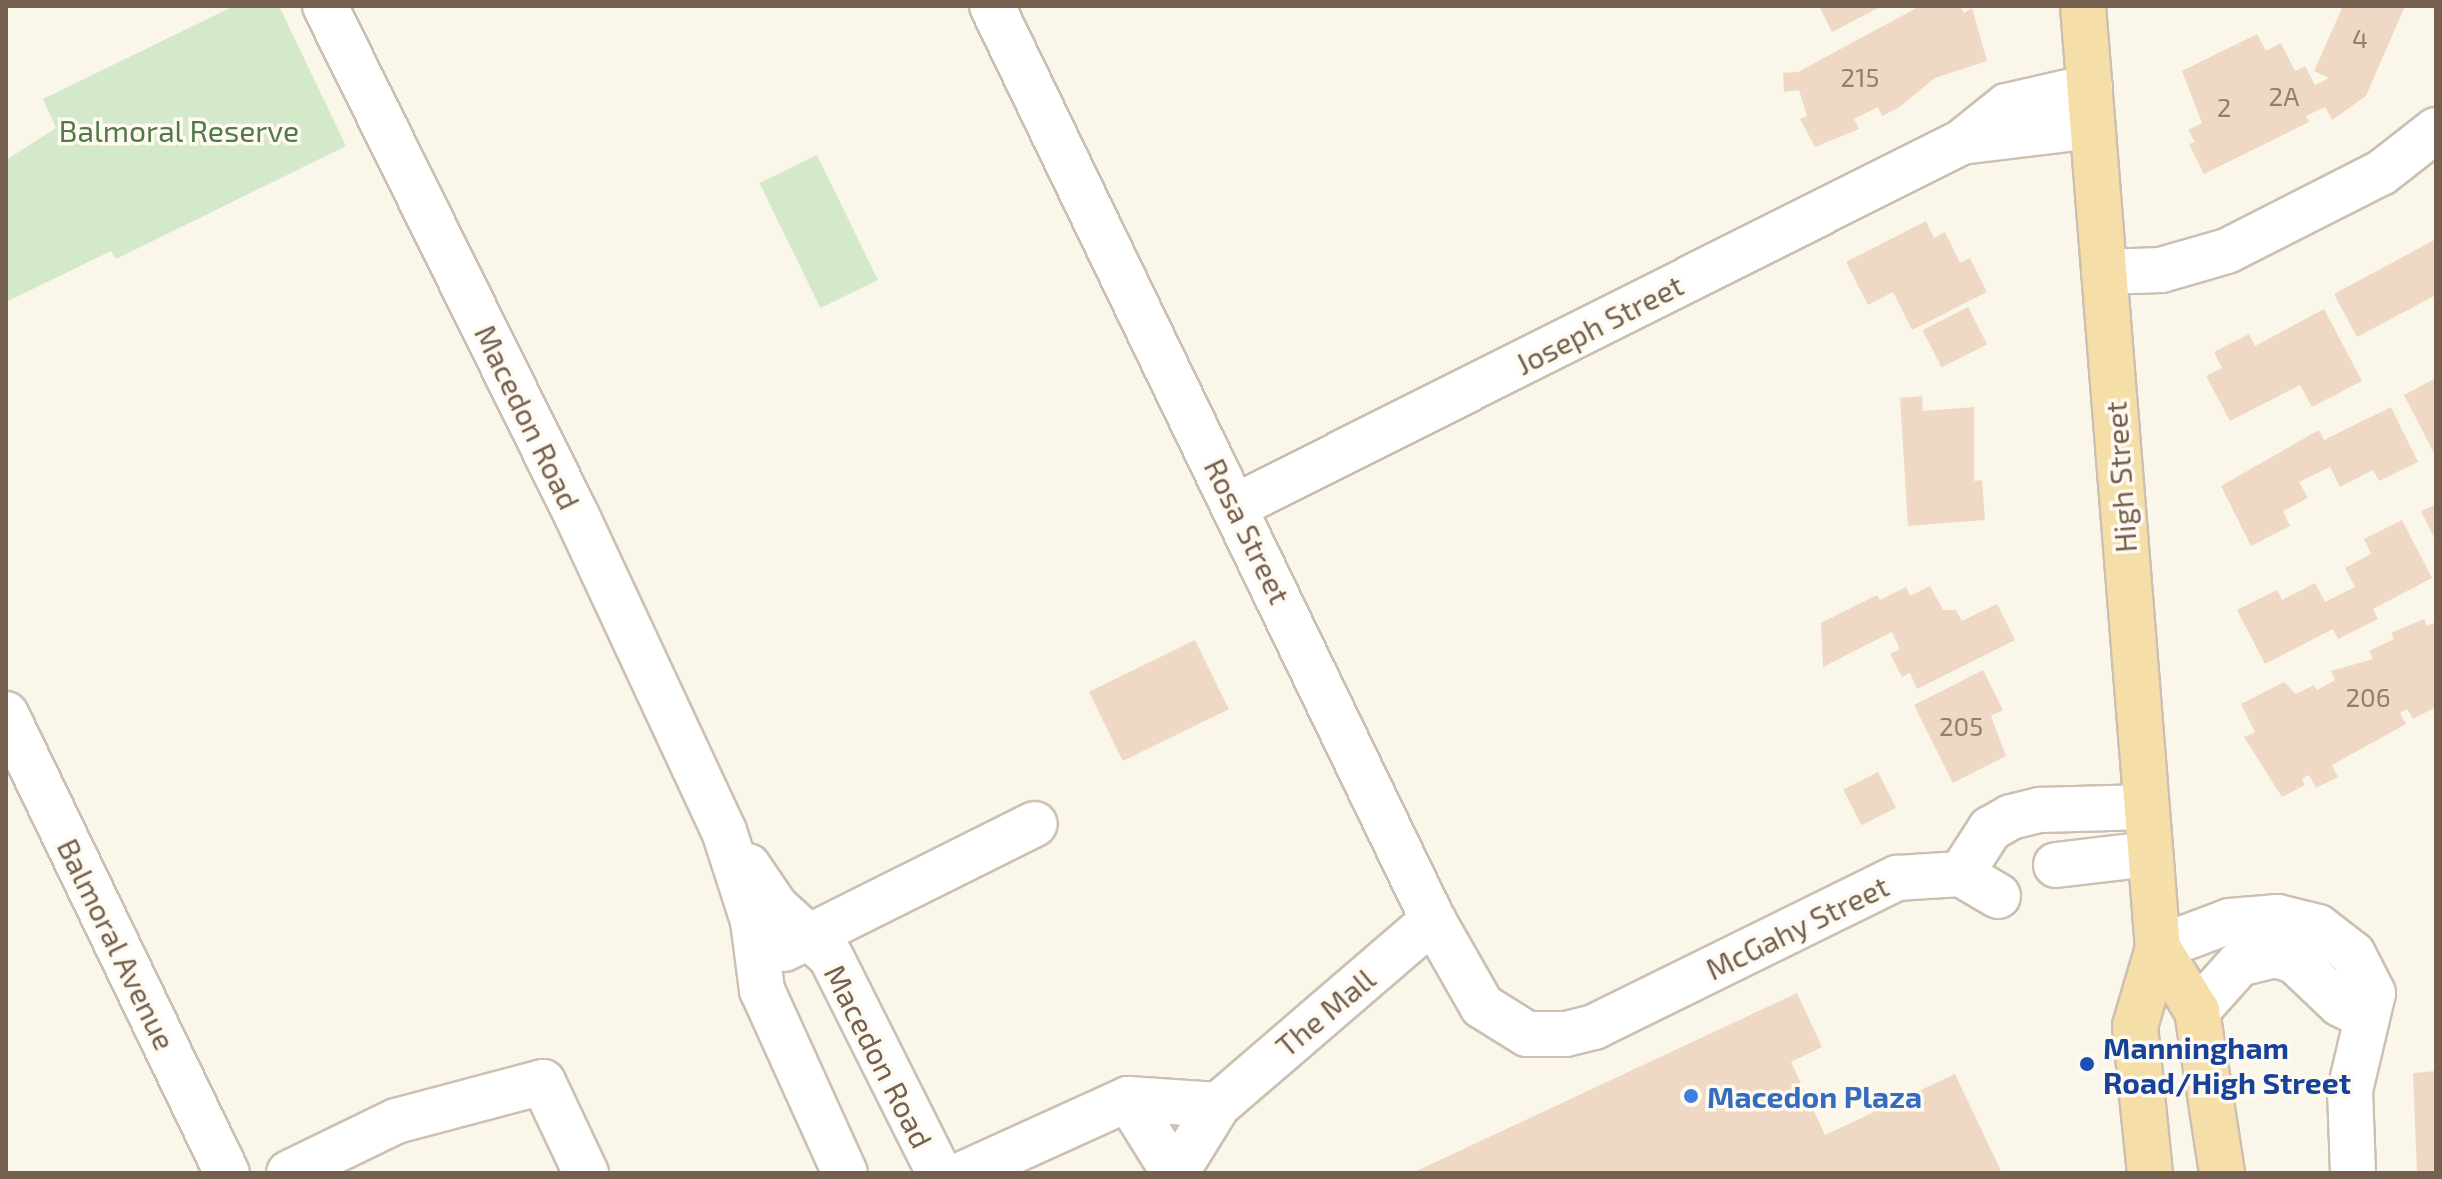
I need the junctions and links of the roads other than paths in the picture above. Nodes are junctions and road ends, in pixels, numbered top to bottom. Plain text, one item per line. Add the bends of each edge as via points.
1 (325, 6) edge
2 (992, 6) edge
3 (2083, 6) edge
4 (2091, 107) junction
5 (2436, 130) edge
6 (2104, 272) junction
7 (1236, 506) junction
8 (6, 714) edge
9 (19, 774) edge
10 (2146, 807) junction
11 (1035, 824) dead end
12 (724, 831) junction
13 (2150, 854) junction
14 (2056, 865) dead end
15 (1961, 874) junction
16 (1998, 896) dead end
17 (1433, 920) junction
18 (809, 937) junction
19 (2158, 948) junction
20 (761, 961) junction
21 (2197, 1011) junction
22 (2367, 1017) junction
23 (1527, 1034) joint
24 (1128, 1099) junction
25 (1218, 1105) junction
26 (227, 1173) edge
27 (289, 1173) edge
28 (586, 1173) edge
29 (845, 1173) edge
30 (939, 1173) edge
31 (965, 1173) edge
32 (1175, 1173) edge
33 (2150, 1173) edge
34 (2222, 1173) edge
35 (2353, 1173) edge

1 - 12 street, Macedon Road via 576,514
2 - 7 street, Rosa Street
3 - 4 main road, High Street
4 - 6 main road, High Street
4 - 7 street, Joseph Street via 1962,142
5 - 6 street via 2381,173 2227,251 2161,270
6 - 10 main road, High Street
7 - 17 street, Rosa Street
8 - 9 street, Balmoral Avenue
9 - 26 street, Balmoral Avenue
10 - 13 main road, High Street
10 - 15 street via 2040,810 2011,817 1990,829
11 - 18 street
12 - 18 street, Macedon Road via 776,907
12 - 20 street, Macedon Road
13 - 14 street
13 - 19 main road, High Street
15 - 16 street
15 - 23 street, McGahy Street via 1897,878 1594,1027
17 - 23 street, Rosa Street via 1482,1006
17 - 25 street, The Mall
18 - 20 street
18 - 30 street, Macedon Road via 831,957
19 - 21 main road, High Street
19 - 22 street via 2230,921 2278,917 2318,927 2353,954 2370,977
19 - 33 main road, High Street via 2135,1026
20 - 29 street, Macedon Road via 762,990
21 - 22 street via 2239,964 2276,955 2295,961 2340,1004
21 - 34 main road, High Street
22 - 35 street via 2350,1090
24 - 25 street
24 - 31 street
24 - 32 street
25 - 32 street, The Mall
27 - 28 street via 406,1117 543,1082

